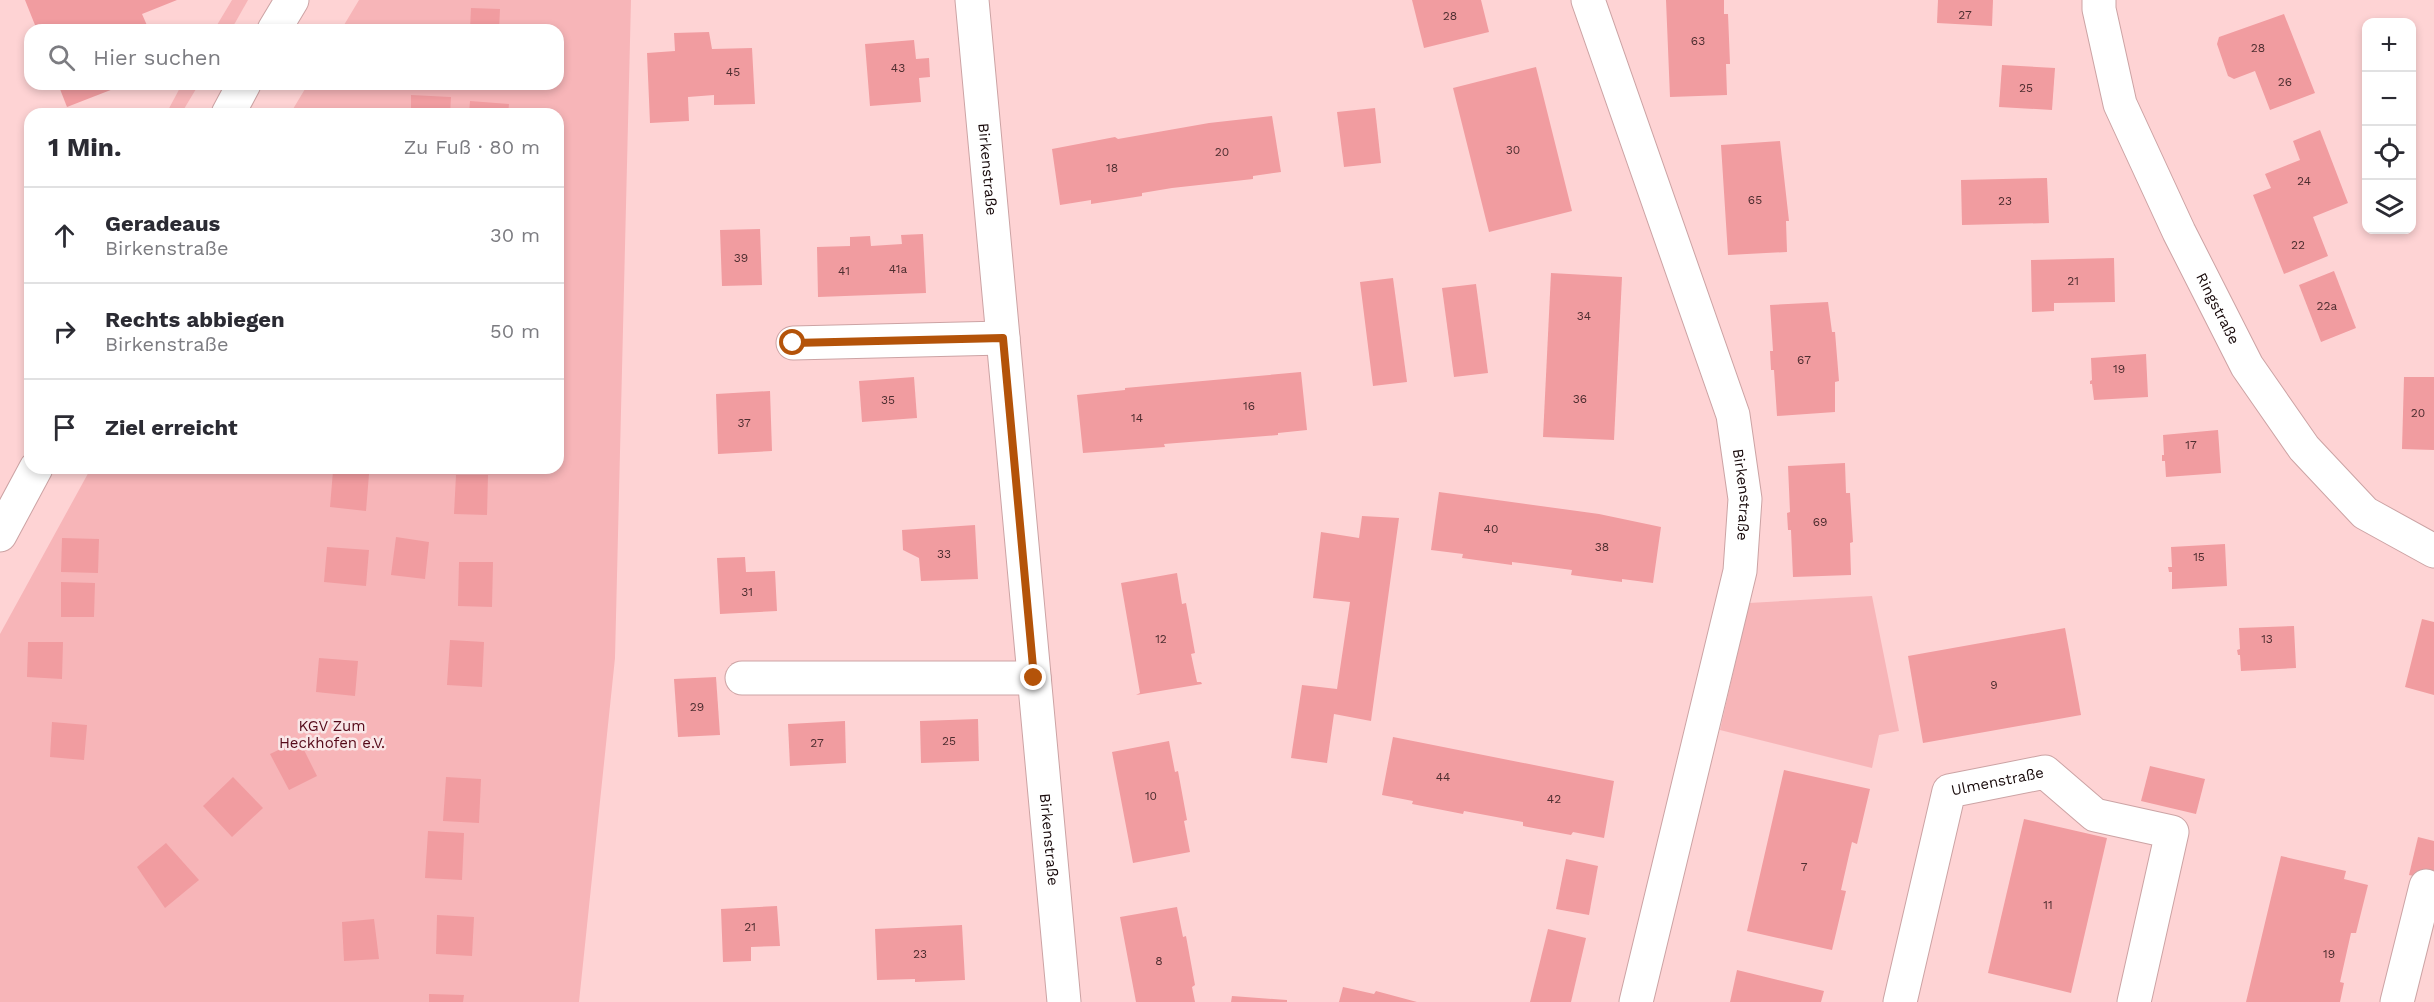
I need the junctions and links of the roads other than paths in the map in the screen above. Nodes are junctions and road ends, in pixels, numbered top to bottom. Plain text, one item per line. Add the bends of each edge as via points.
1 (292, 0) edge
2 (972, 0) edge
3 (1588, 0) edge
4 (2099, 0) edge
5 (278, 24) edge
6 (241, 90) edge
7 (231, 108) edge
8 (1003, 338) junction
9 (793, 343) dead end
10 (33, 474) edge
11 (0, 535) edge
12 (2434, 551) edge
13 (742, 678) dead end
14 (1034, 678) junction
15 (2426, 886) dead end
16 (1907, 1001) edge
17 (1064, 1002) edge
18 (1636, 1002) edge
19 (2134, 1002) edge
20 (2397, 1002) edge

1 - 5 street
2 - 8 street, Birkenstraße
3 - 18 street, Birkenstraße via 1733,415 1745,499 1740,571
4 - 12 street, Ringstraße via 2120,104 2247,366 2304,448 2365,513
6 - 7 street
8 - 9 street
8 - 14 street, Birkenstraße
10 - 11 street
13 - 14 street
14 - 17 street, Birkenstraße
15 - 20 street
16 - 19 street, Ulmenstraße via 1949,791 2045,772 2096,815 2172,832

